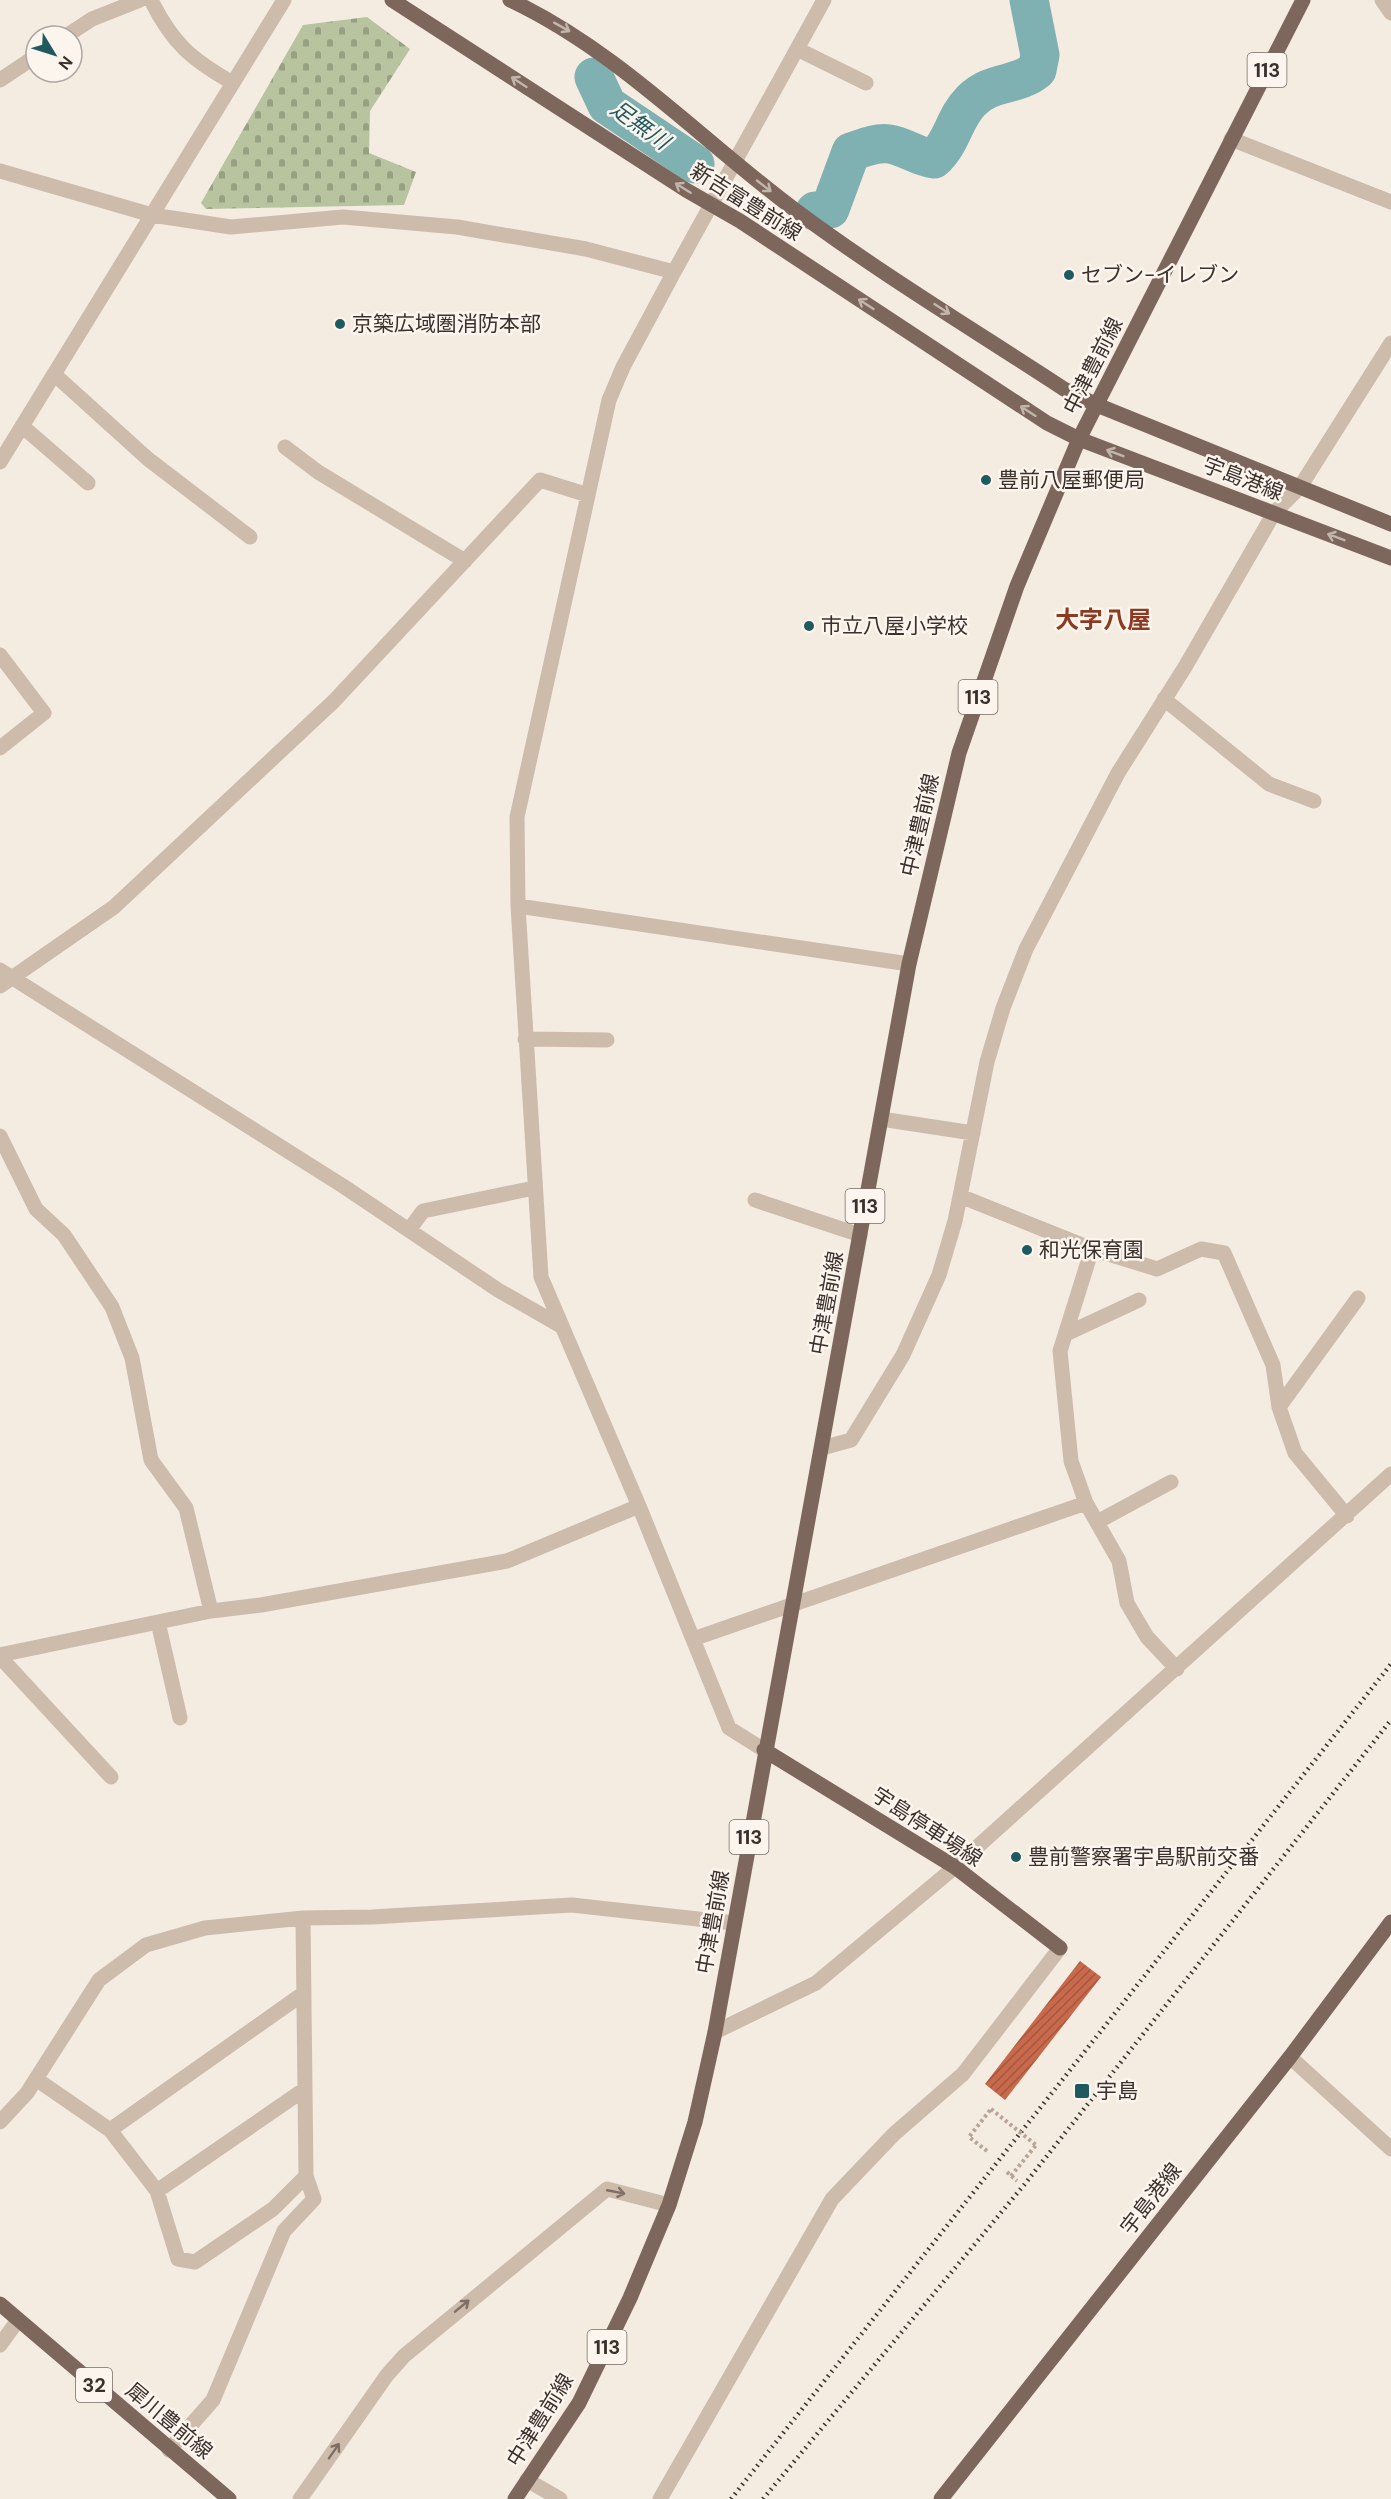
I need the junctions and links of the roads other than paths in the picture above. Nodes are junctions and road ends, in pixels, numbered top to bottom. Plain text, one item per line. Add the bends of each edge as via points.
1 (140, 0) edge
2 (151, 0) edge
3 (284, 0) edge
4 (392, 0) edge
5 (510, 0) edge
6 (824, 0) edge
7 (1303, 0) edge
8 (1382, 0) edge
9 (1391, 13) edge
10 (84, 24) edge
11 (797, 49) junction
12 (24, 64) edge
13 (0, 80) edge
14 (233, 83) junction
15 (866, 83) dead end
16 (1231, 139) junction
17 (734, 163) junction
18 (0, 171) edge
19 (1391, 202) edge
20 (711, 205) junction
21 (152, 215) junction
22 (674, 272) junction
23 (1391, 344) edge
24 (54, 374) junction
25 (1097, 405) junction
26 (22, 426) junction
27 (1079, 439) junction
28 (285, 447) dead end
29 (0, 462) edge
30 (88, 483) dead end
31 (1300, 488) junction
32 (588, 495) junction
33 (1274, 513) junction
34 (1391, 524) edge
35 (250, 537) dead end
36 (1391, 558) edge
37 (465, 561) junction
38 (0, 655) edge
39 (1164, 699) junction
40 (0, 748) edge
41 (1314, 801) dead end
42 (518, 906) junction
43 (909, 964) junction
44 (4, 978) edge
45 (525, 1039) junction
46 (607, 1040) dead end
47 (881, 1119) junction
48 (973, 1133) junction
49 (0, 1136) edge
50 (534, 1188) junction
51 (960, 1196) junction
52 (755, 1200) dead end
53 (409, 1230) junction
54 (860, 1235) junction
55 (1092, 1249) junction
56 (1358, 1298) dead end
57 (1139, 1300) dead end
58 (561, 1326) junction
59 (1066, 1334) junction
60 (1279, 1407) junction
61 (822, 1448) junction
62 (1391, 1474) edge
63 (1171, 1482) dead end
64 (1086, 1503) junction
65 (639, 1506) junction
66 (1347, 1516) junction
67 (1097, 1522) junction
68 (794, 1604) junction
69 (211, 1611) junction
70 (158, 1622) junction
71 (693, 1639) junction
72 (0, 1656) edge
73 (1177, 1669) junction
74 (180, 1718) dead end
75 (764, 1750) junction
76 (111, 1777) dead end
77 (955, 1867) junction
78 (303, 1918) junction
79 (1391, 1922) edge
80 (734, 1923) junction
81 (1060, 1948) joint
82 (304, 1993) junction
83 (715, 2032) junction
84 (1290, 2057) junction
85 (36, 2079) junction
86 (305, 2089) junction
87 (0, 2122) edge
88 (110, 2130) junction
89 (1391, 2149) edge
90 (306, 2176) junction
91 (157, 2191) junction
92 (669, 2205) junction
93 (0, 2304) edge
94 (18, 2320) junction
95 (0, 2345) edge
96 (169, 2450) junction
97 (527, 2480) junction
98 (229, 2499) edge
99 (300, 2499) edge
100 (515, 2499) edge
101 (561, 2499) edge
102 (660, 2499) edge
103 (941, 2499) edge

1 - 10 street
2 - 14 street via 174,41 188,55
3 - 14 street
20 -> 4 main road, 新吉富豊前線
5 -> 17 main road, 新吉富豊前線 via 574,34 622,67
6 - 11 street
7 - 16 main road, 中津豊前線 / 113
8 - 9 street
11 - 15 street
11 - 17 street
12 - 13 street
14 - 21 street
16 - 19 street
16 - 25 main road, 中津豊前線 / 113
17 - 20 street
17 -> 25 main road, 新吉富豊前線 via 866,259 1064,389
18 - 21 street
20 - 22 street
27 -> 20 main road, 新吉富豊前線 via 1047,423
21 - 22 street via 231,227 343,217 457,227 586,249
21 - 24 street
22 - 32 street via 609,400
23 - 31 street
24 - 26 street
24 - 35 street via 148,459
25 - 27 main road, 中津豊前線 / 113
25 - 31 main road, 宇島港線
26 - 29 street
26 - 30 street
33 -> 27 main road, 宇島港線
27 - 43 main road, 中津豊前線 / 113 via 1017,586 959,753
28 - 37 street via 318,472
31 - 33 street
31 - 34 main road, 宇島港線
32 - 37 street via 540,480
32 - 42 street via 517,817
36 -> 33 main road, 宇島港線
33 - 39 street
37 - 44 street via 334,701 114,907
38 - 40 street via 44,713
39 - 41 street via 1269,784
39 - 48 street via 1118,773 1026,949 990,1051
42 - 43 street
42 - 45 street
43 - 47 main road, 中津豊前線 / 113
44 - 53 street
45 - 46 street
45 - 50 street
47 - 48 street
47 - 54 main road, 中津豊前線 / 113
48 - 51 street
49 - 69 street via 36,1209 64,1235 112,1307 132,1358 151,1460 186,1508
50 - 53 street via 423,1211
50 - 58 street via 541,1277
51 - 55 street
51 - 61 street via 939,1275 903,1355 851,1440
52 - 54 street
53 - 58 street via 498,1290
54 - 61 main road, 中津豊前線 / 113
55 - 59 street
55 - 60 street via 1156,1269 1202,1250 1224,1253 1273,1365
56 - 60 street
57 - 59 street
58 - 65 street
59 - 64 street via 1060,1351 1071,1461
60 - 66 street via 1295,1453
61 - 68 main road, 中津豊前線 / 113
62 - 66 street
63 - 67 street
64 - 67 street
64 - 68 street
65 - 69 street via 507,1561
65 - 71 street
66 - 73 street
67 - 73 street via 1119,1561 1127,1603 1147,1637
68 - 71 street
68 - 75 main road, 中津豊前線 / 113
69 - 70 street
70 - 72 street
70 - 74 street
71 - 75 street via 729,1728
72 - 76 street
73 - 77 street
75 - 77 main road, 宇島停車場線
75 - 80 main road, 中津豊前線 / 113
77 - 81 main road, 宇島停車場線
77 - 83 street via 816,1983
78 - 80 street via 572,1905
78 - 82 street
78 - 85 street via 205,1928 146,1945 99,1980
79 - 84 main road, 宇島港線
80 - 83 main road, 中津豊前線 / 113
81 - 102 street via 963,2074 894,2134 832,2199
82 - 86 street
82 - 88 street
83 - 92 main road, 中津豊前線 / 113 via 695,2122
84 - 89 street
84 - 103 main road, 宇島港線
85 - 87 street
85 - 88 street
86 - 90 street
86 - 91 street
88 - 91 street
90 - 91 street via 273,2209 195,2262 178,2259
90 - 96 street via 314,2199 284,2231 213,2400
92 - 97 main road, 中津豊前線 / 113 via 579,2403
99 -> 92 street via 404,2356 607,2189
93 - 94 main road, 犀川豊前線 / 32
94 - 95 street
94 - 96 main road, 犀川豊前線 / 32
96 - 98 main road, 犀川豊前線 / 32
97 - 100 main road, 中津豊前線 / 113
97 - 101 street

